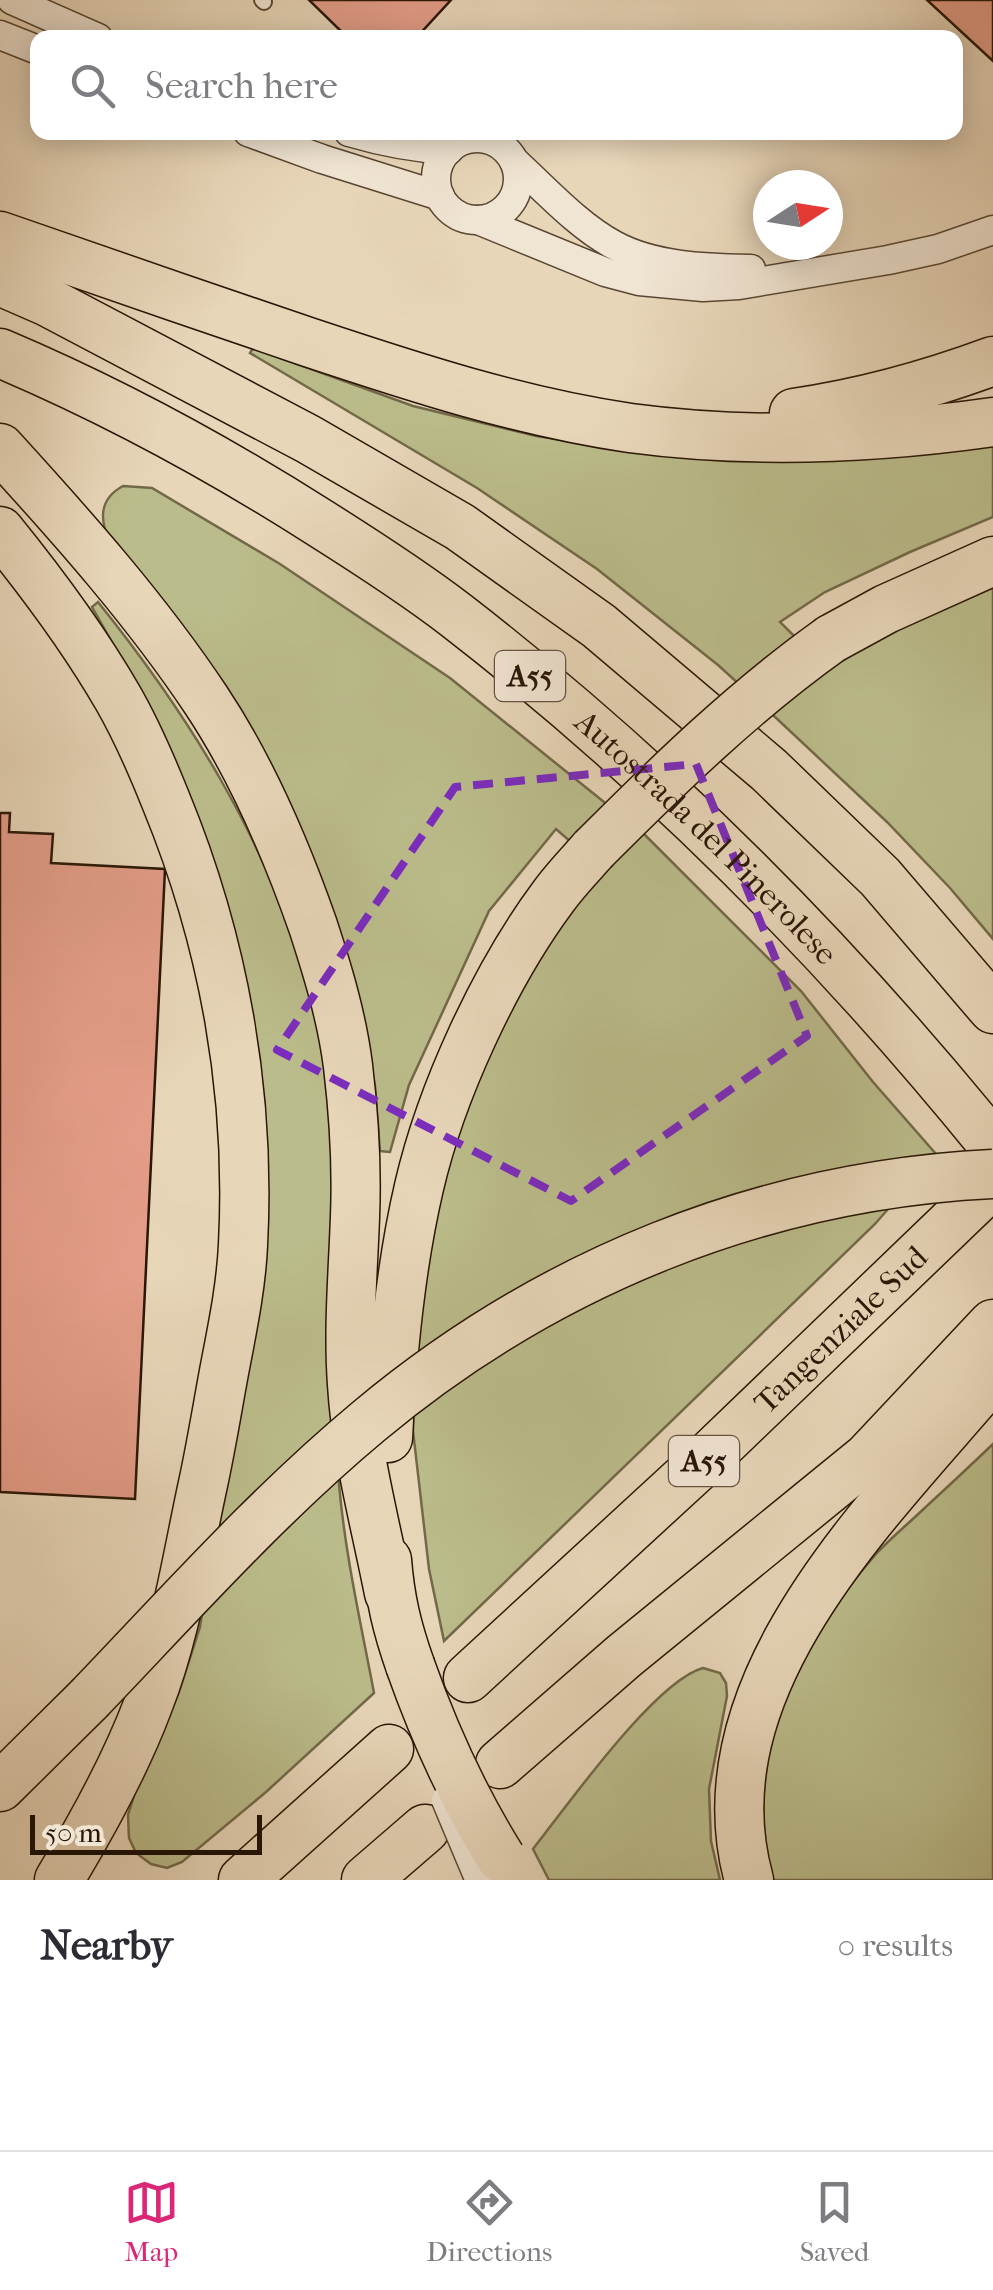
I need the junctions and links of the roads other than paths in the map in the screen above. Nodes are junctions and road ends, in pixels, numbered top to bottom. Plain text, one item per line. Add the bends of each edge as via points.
1 (12, 0) edge
2 (80, 30) edge
3 (0, 35) edge
4 (30, 47) edge
5 (270, 140) edge
6 (374, 140) edge
7 (470, 140) edge
8 (486, 140) edge
9 (449, 150) junction
10 (514, 161) junction
11 (440, 196) junction
12 (478, 220) junction
13 (993, 230) edge
14 (0, 236) edge
15 (838, 268) junction
16 (0, 281) edge
17 (0, 354) edge
18 (993, 360) edge
19 (568, 416) junction
20 (993, 422) edge
21 (0, 448) edge
22 (0, 532) edge
23 (993, 561) edge
24 (993, 1009) edge
25 (985, 1138) edge
26 (993, 1174) edge
27 (993, 1184) edge
28 (993, 1324) edge
29 (988, 1384) edge
30 (868, 1457) junction
31 (400, 1637) junction
32 (468, 1678) dead end
33 (390, 1748) dead end
34 (500, 1764) dead end
35 (0, 1787) edge
36 (424, 1829) dead end
37 (494, 1874) edge
38 (60, 1880) edge
39 (243, 1880) edge
40 (366, 1880) edge
41 (749, 1880) edge

1 - 2 street
3 - 4 street
5 - 11 street
6 - 9 street
7 - 9 street
8 - 10 street
9 - 11 street via 439,166
10 - 12 street via 513,200 503,212
10 - 15 street via 598,235 640,256 745,268
11 - 12 street via 451,211
12 - 15 street via 638,281 703,287
13 - 15 street via 938,249
14 - 19 highway via 404,374
16 - 24 highway, A55 via 325,448 460,527 599,626 769,770 880,877
17 - 25 highway, Autostrada del Pinerolese / A55 via 157,428 269,491 455,615 619,752 749,873 890,1021
18 - 19 highway via 898,392 786,414
19 - 20 highway via 682,434 797,438
21 - 31 highway via 103,564 207,702 290,862 326,966 353,1114 352,1388
22 - 38 highway via 76,632 150,762 181,838 221,972 242,1111 238,1299 168,1644 125,1760
23 - 31 highway, bridge via 886,609 783,673 593,850 514,955 442,1112 404,1266 384,1508
26 - 35 highway, bridge via 840,1192 720,1223 582,1281 514,1318 321,1462
27 - 32 highway, Tangenziale Sud / A55
28 - 30 highway
29 - 30 highway
29 - 41 highway via 857,1536 795,1623 770,1676 740,1777 737,1814
30 - 34 highway
31 - 37 highway, bridge via 478,1820
33 - 39 highway
36 - 40 highway

